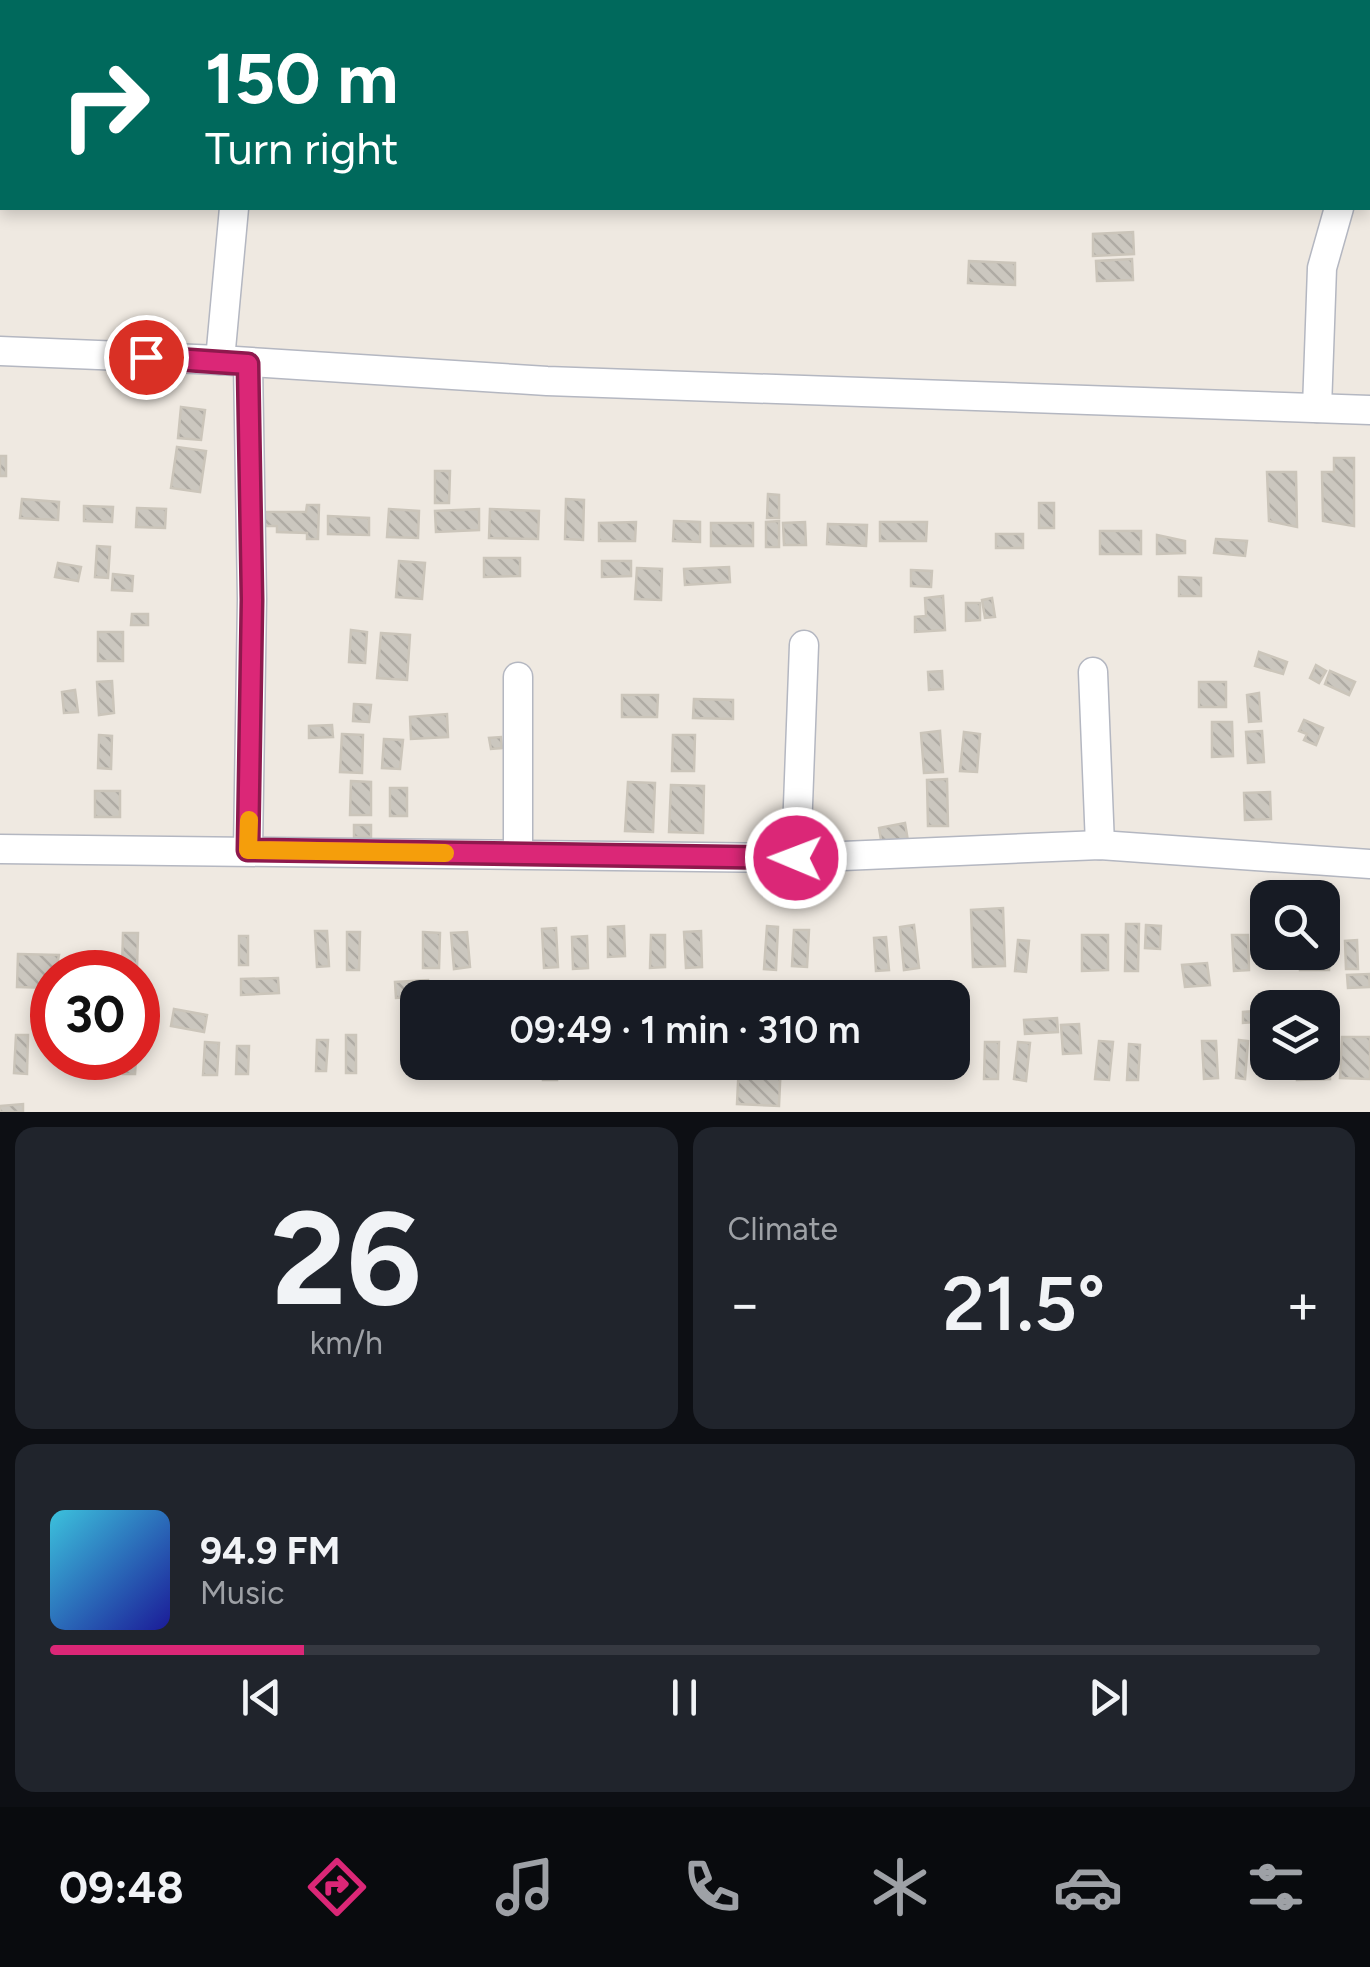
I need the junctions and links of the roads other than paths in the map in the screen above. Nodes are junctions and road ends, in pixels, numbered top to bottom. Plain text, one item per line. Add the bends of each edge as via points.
1 (234, 210) edge
2 (1338, 210) edge
3 (0, 352) edge
4 (234, 362) junction
5 (1317, 408) junction
6 (1370, 410) edge
7 (804, 645) dead end
8 (1094, 672) dead end
9 (518, 678) dead end
10 (1100, 845) junction
11 (0, 849) edge
12 (248, 850) junction
13 (518, 854) junction
14 (796, 858) junction
15 (1370, 864) edge

1 - 4 street
2 - 5 street via 1322,268
3 - 4 street
4 - 5 street via 547,381
4 - 12 street via 252,600
5 - 6 street
7 - 14 street
8 - 10 street
9 - 13 street
10 - 14 street
10 - 15 street
11 - 12 street
12 - 13 street
13 - 14 street

